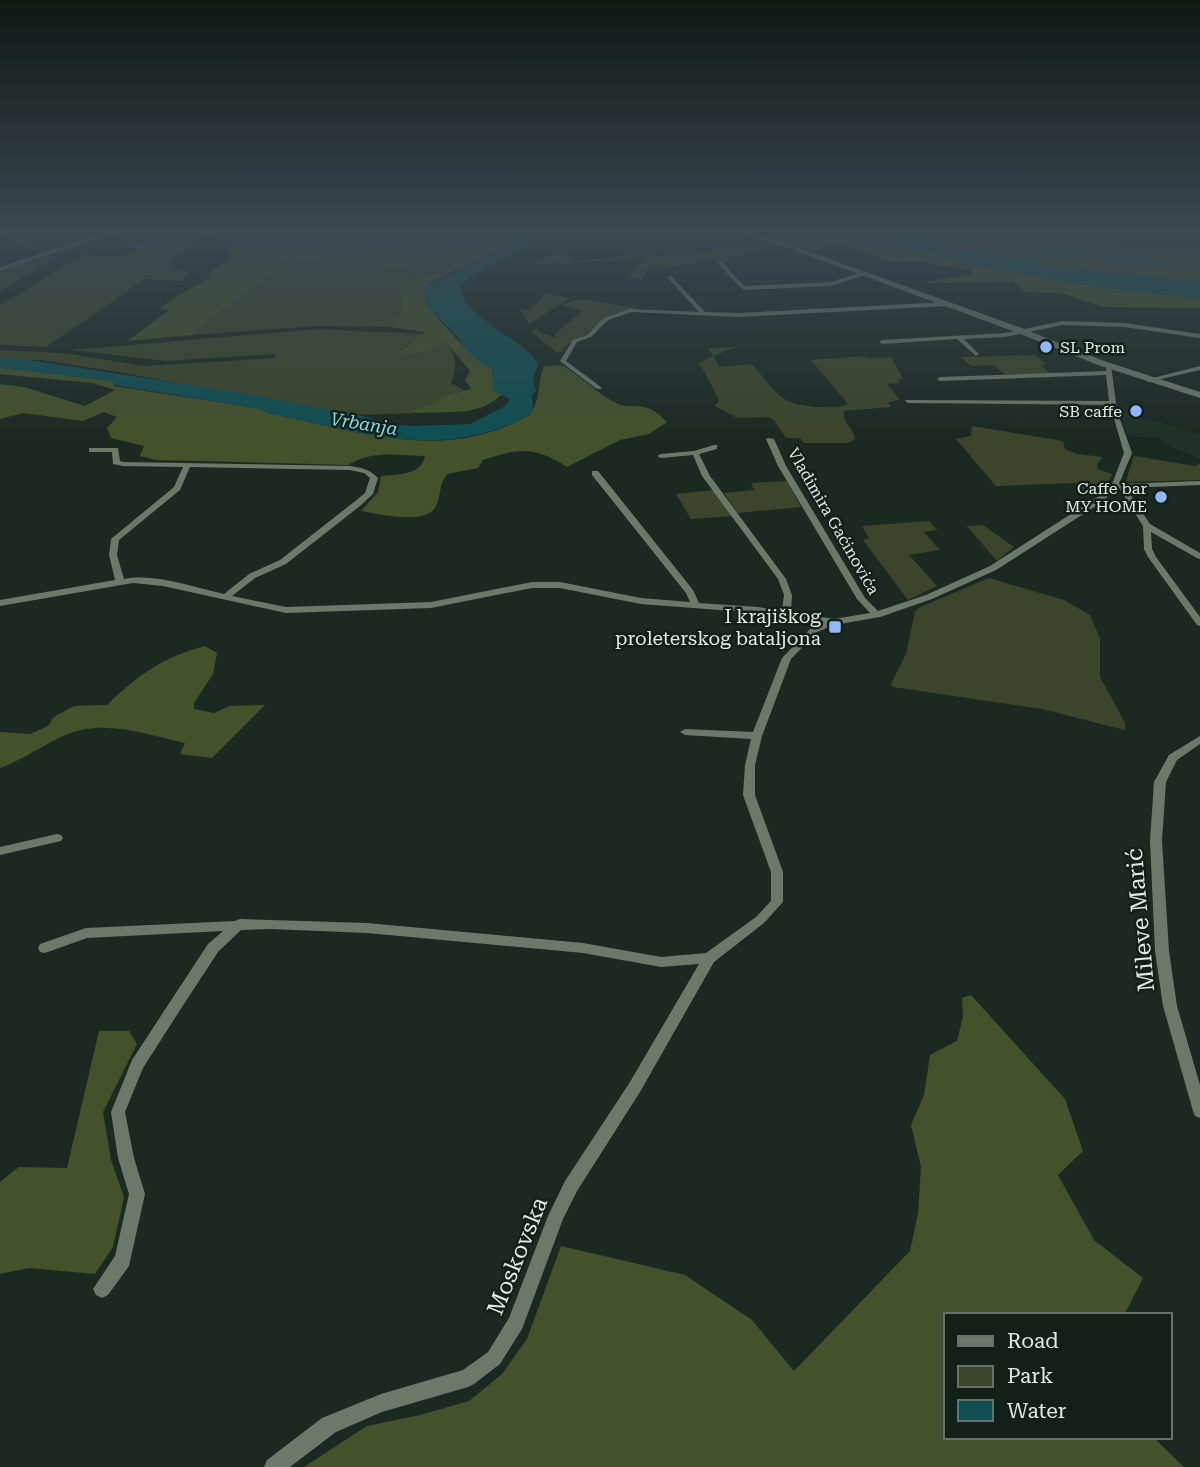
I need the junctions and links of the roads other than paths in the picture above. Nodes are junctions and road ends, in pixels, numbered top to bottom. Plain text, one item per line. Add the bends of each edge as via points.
1 (690, 298) edge
2 (932, 298) edge
3 (947, 304) junction
4 (704, 313) junction
5 (1024, 332) junction
6 (1200, 336) edge
7 (959, 338) junction
8 (882, 342) dead end
9 (976, 354) dead end
10 (1200, 368) edge
11 (1108, 369) junction
12 (940, 379) dead end
13 (1148, 380) junction
14 (599, 388) dead end
15 (1200, 395) edge
16 (908, 401) dead end
17 (1112, 403) junction
18 (770, 439) dead end
19 (714, 447) dead end
20 (92, 450) dead end
21 (695, 453) junction
22 (662, 456) dead end
23 (187, 467) junction
24 (595, 473) dead end
25 (1200, 483) edge
26 (1119, 486) junction
27 (1147, 526) junction
28 (1200, 556) edge
29 (120, 581) junction
30 (225, 597) junction
31 (0, 603) edge
32 (695, 603) junction
33 (786, 614) junction
34 (877, 615) junction
35 (834, 622) junction
36 (1200, 623) edge
37 (809, 624) junction
38 (685, 732) dead end
39 (757, 736) junction
40 (1200, 739) edge
41 (57, 838) dead end
42 (0, 851) edge
43 (240, 923) junction
44 (45, 948) dead end
45 (709, 958) junction
46 (1200, 1111) edge
47 (102, 1289) dead end
48 (274, 1467) edge

1 - 4 street
2 - 3 street
3 - 4 street via 775,314
3 - 5 street
4 - 14 street via 625,311 575,341 563,361
5 - 6 street via 1049,324 1075,323
5 - 7 street
5 - 11 street
7 - 8 street
7 - 9 street
10 - 13 street
11 - 12 street
11 - 13 street
11 - 17 street
13 - 15 street
16 - 17 street
17 - 26 street via 1128,453
18 - 34 street, Vladimira Gaćinovića via 861,599
19 - 21 street
20 - 23 street via 115,450 119,464
21 - 22 street
21 - 33 street via 782,579 788,596
23 - 29 street via 177,488 115,539 114,562
23 - 30 street via 350,468 374,478 369,494 357,504 284,562 252,576
24 - 32 street
25 - 26 street
26 - 27 street
26 - 34 street via 993,568
27 - 28 street
27 - 36 street via 1152,557
29 - 30 street via 163,583
29 - 31 street
30 - 32 street via 286,610 319,610 431,605 532,585 560,585 641,601
32 - 33 street
33 - 37 street
34 - 35 street
35 - 37 street, Moskovska
35 - 37 street
37 - 39 street, Moskovska via 787,658
38 - 39 street
39 - 45 street, Moskovska via 749,795 777,872 779,894 761,920
40 - 46 street, Mileve Marić via 1174,758 1160,782 1156,852 1170,1006
41 - 42 street
43 - 44 street via 86,933
43 - 45 street via 367,928 583,948 661,962
43 - 47 street via 214,948 177,1003 137,1065 118,1112 137,1194 123,1260
45 - 48 street, Moskovska via 571,1186 516,1323 494,1358 468,1378 381,1403 329,1425

